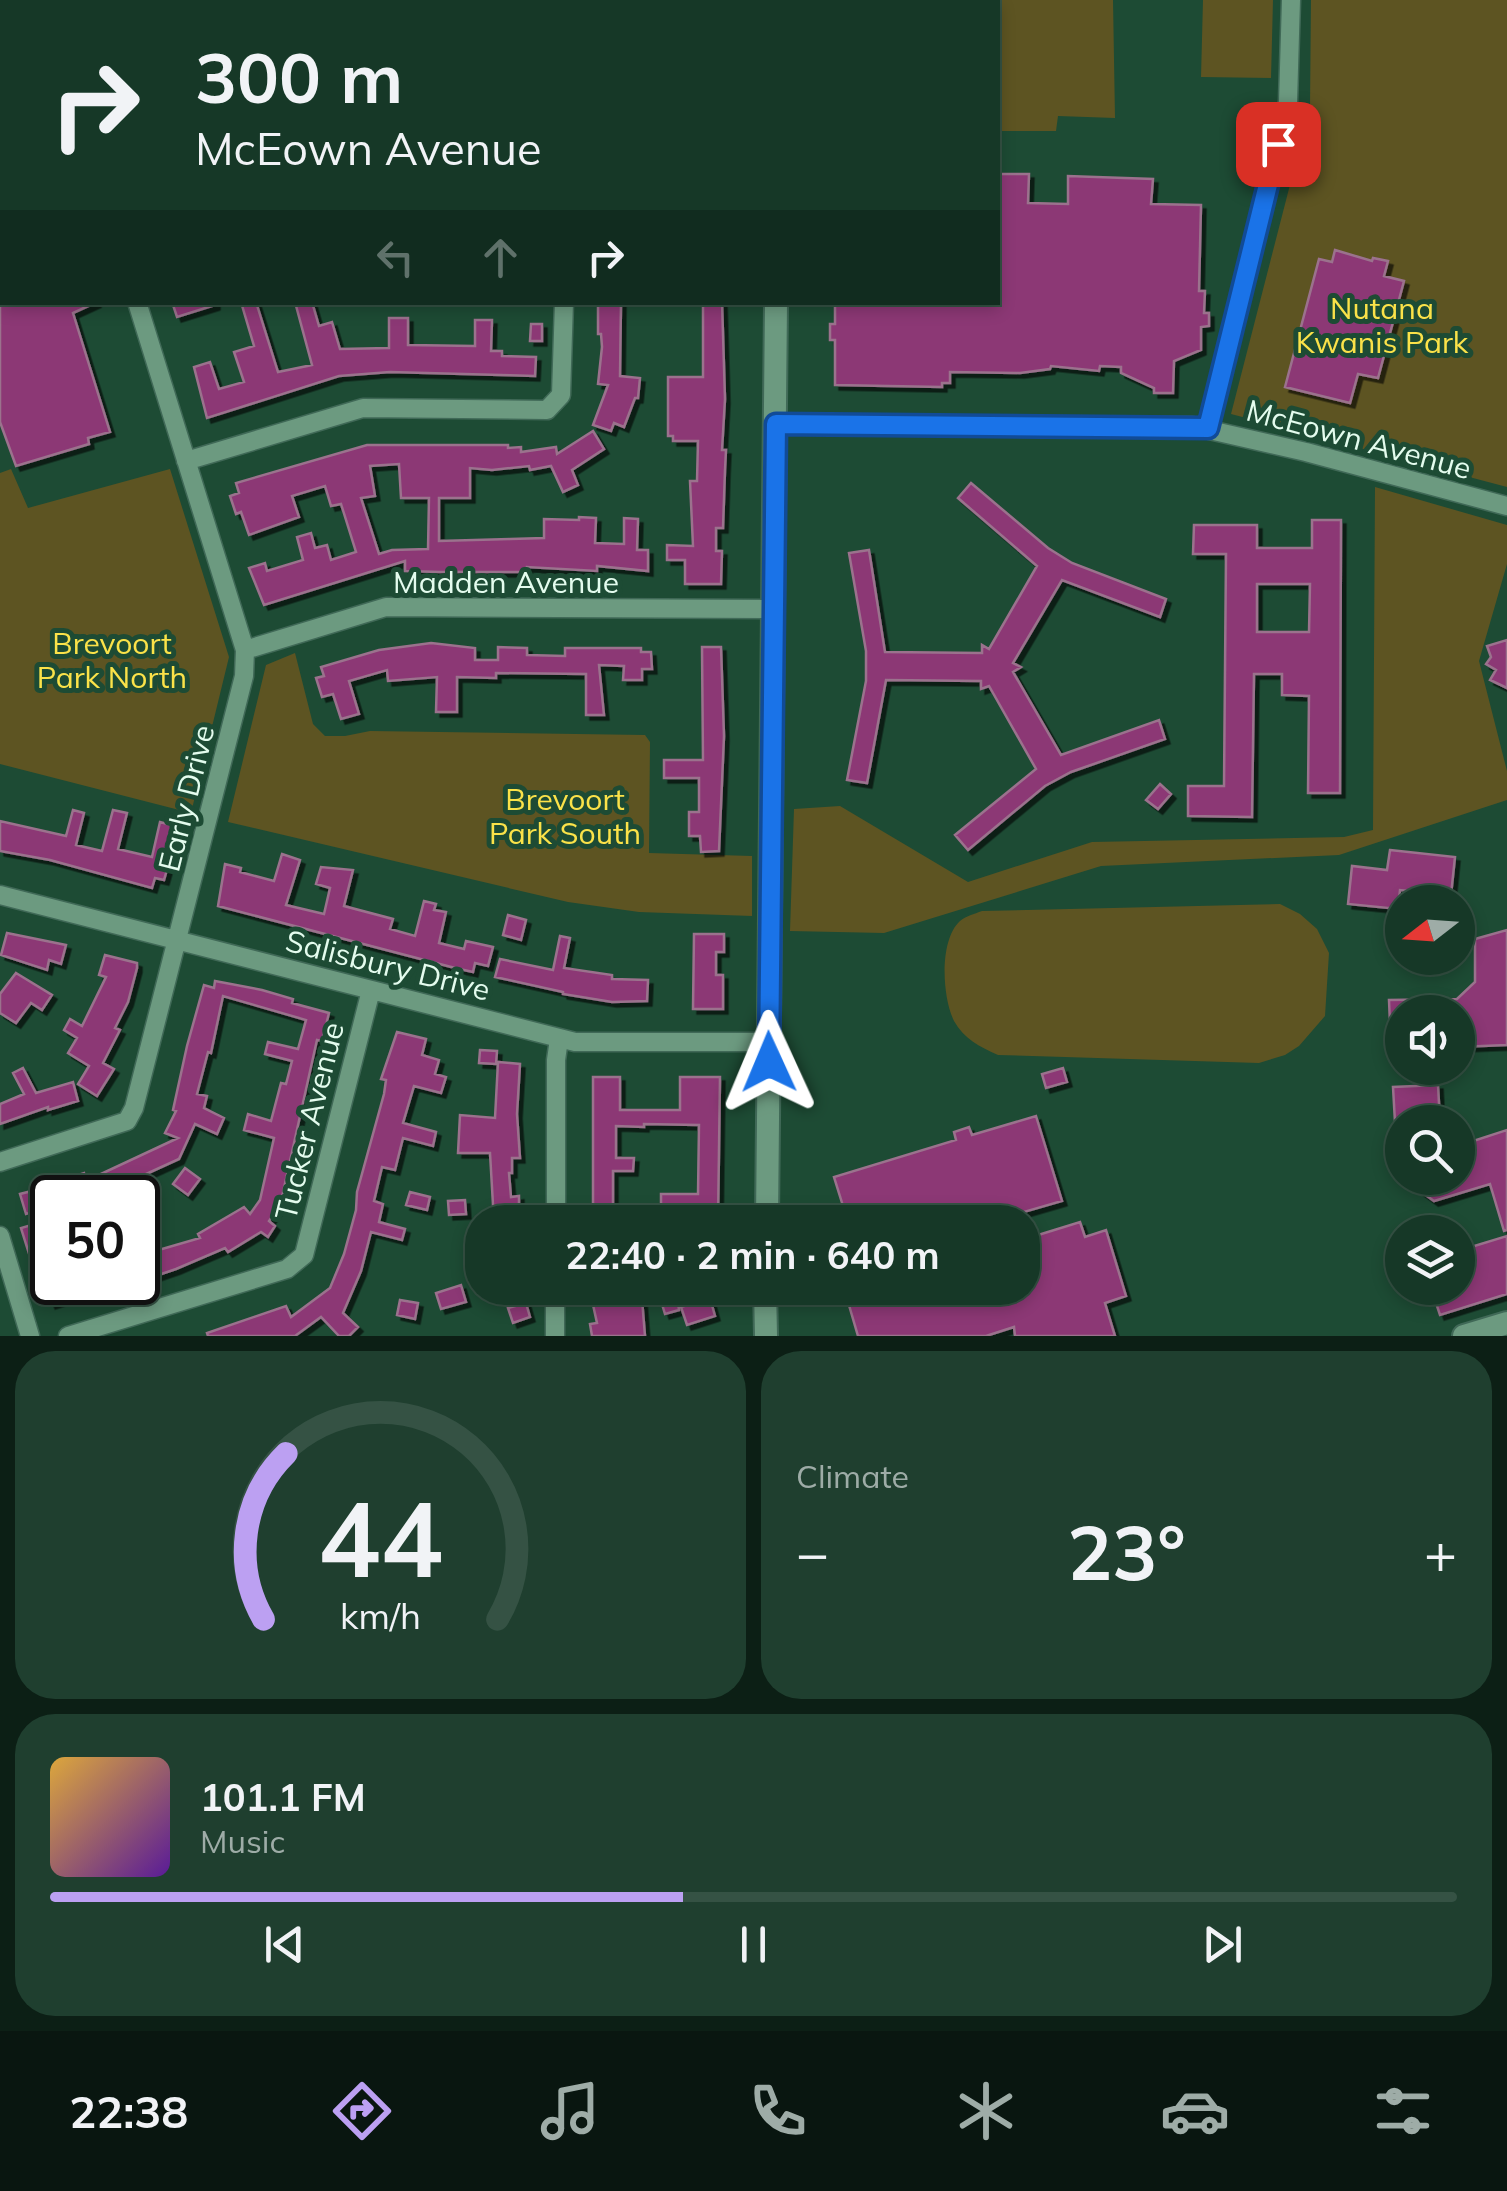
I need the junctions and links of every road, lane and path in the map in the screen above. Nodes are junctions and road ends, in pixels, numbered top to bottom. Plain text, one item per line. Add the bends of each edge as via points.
1 (1291, 0) edge
2 (138, 305) edge
3 (564, 305) edge
4 (776, 305) edge
5 (776, 424) junction
6 (1208, 428) junction
7 (186, 460) junction
8 (1507, 506) edge
9 (774, 609) junction
10 (245, 650) junction
11 (0, 894) edge
12 (180, 941) junction
13 (370, 990) junction
14 (559, 1039) junction
15 (769, 1042) junction
16 (0, 1162) edge
17 (556, 1205) edge
18 (768, 1205) edge
19 (0, 1236) edge
20 (555, 1305) edge
21 (765, 1305) edge
22 (1507, 1323) edge
23 (30, 1336) edge
24 (68, 1336) edge
25 (555, 1336) edge
26 (764, 1336) edge
27 (1464, 1336) edge

1 - 6 street via 1288,102
2 - 7 street, Early Drive
3 - 7 street via 561,395 547,410 363,408
4 - 5 main road
5 - 6 street, McEown Avenue
5 - 9 main road
6 - 8 street, McEown Avenue
7 - 10 street, Early Drive
9 - 10 street, Madden Avenue via 386,607
9 - 15 main road
10 - 12 street, Early Drive
11 - 12 street, Salisbury Drive
12 - 13 street, Salisbury Drive
12 - 16 street, Early Drive via 127,1121
13 - 14 street, Salisbury Drive
13 - 24 street, Tucker Avenue via 304,1254 288,1269
14 - 15 street, Salisbury Drive
14 - 17 street
15 - 18 main road
19 - 23 street
20 - 25 street
21 - 26 main road
22 - 27 main road

